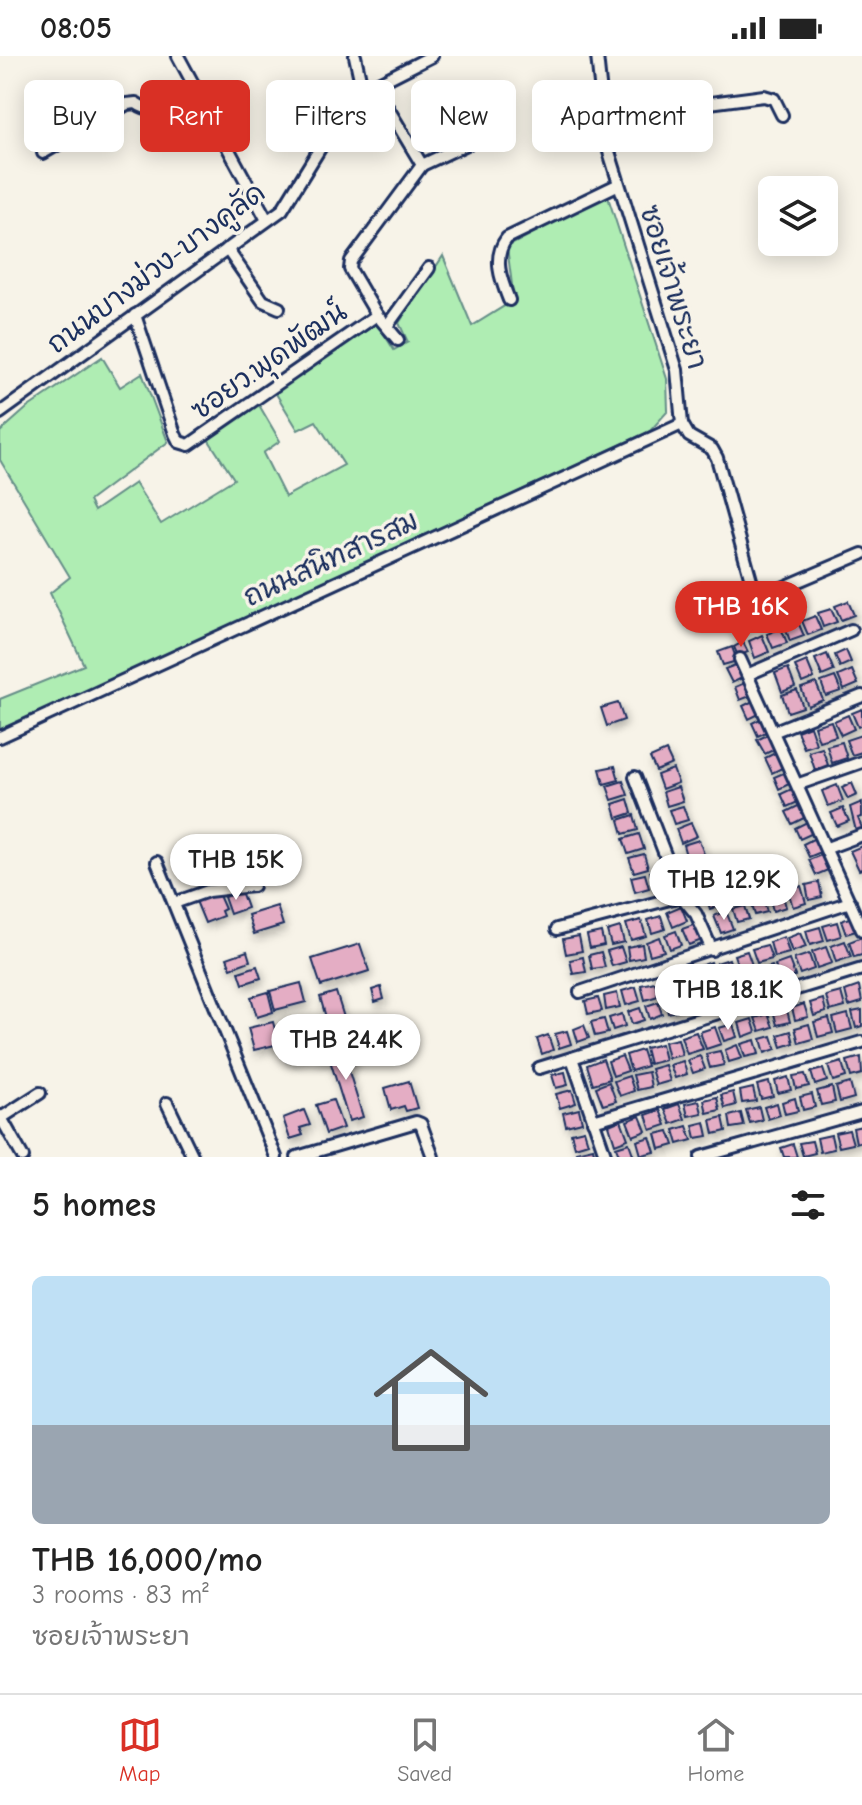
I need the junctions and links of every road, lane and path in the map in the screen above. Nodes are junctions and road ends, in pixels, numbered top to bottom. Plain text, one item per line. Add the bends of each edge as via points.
1 (178, 56) edge
2 (355, 56) edge
3 (432, 56) edge
4 (597, 56) edge
5 (191, 80) edge
6 (360, 80) edge
7 (384, 80) edge
8 (599, 80) edge
9 (713, 103) edge
10 (140, 107) edge
11 (782, 115) dead end
12 (395, 120) edge
13 (230, 152) edge
14 (318, 152) edge
15 (450, 152) edge
16 (610, 152) edge
17 (43, 153) dead end
18 (422, 165) junction
19 (617, 185) junction
20 (267, 220) junction
21 (227, 249) junction
22 (429, 268) dead end
23 (509, 300) dead end
24 (279, 308) dead end
25 (135, 315) junction
26 (377, 315) junction
27 (387, 326) junction
28 (398, 340) dead end
29 (0, 413) edge
30 (682, 424) junction
31 (862, 554) edge
32 (851, 630) dead end
33 (740, 659) dead end
34 (749, 674) junction
35 (862, 696) edge
36 (775, 731) junction
37 (0, 737) edge
38 (862, 762) edge
39 (635, 777) dead end
40 (799, 784) junction
41 (862, 835) edge
42 (827, 848) junction
43 (157, 862) dead end
44 (253, 886) dead end
45 (681, 896) junction
46 (174, 903) junction
47 (855, 906) edge
48 (557, 929) dead end
49 (862, 930) edge
50 (712, 950) junction
51 (862, 969) edge
52 (580, 992) dead end
53 (862, 1042) edge
54 (572, 1058) junction
55 (539, 1068) dead end
56 (40, 1093) dead end
57 (167, 1103) dead end
58 (862, 1112) edge
59 (1, 1117) edge
60 (593, 1121) junction
61 (23, 1157) edge
62 (193, 1157) edge
63 (276, 1157) edge
64 (297, 1157) edge
65 (433, 1157) edge
66 (606, 1157) edge
67 (701, 1157) edge

1 - 5 street
2 - 6 street
3 - 7 street, ถนนบางม่วง-บางคูลัด
4 - 8 street, ซอยเจ้าพระยา
9 - 11 street via 764,96 774,99
10 - 17 street via 127,104
12 - 18 street
13 - 20 street
14 - 20 street, ถนนบางม่วง-บางคูลัด via 282,210
15 - 18 street
16 - 19 street, ซอยเจ้าพระยา
18 - 26 street via 351,261 350,269
19 - 23 street via 507,238 499,266
19 - 30 street, ซอยเจ้าพระยา via 677,370
20 - 21 street, ถนนบางม่วง-บางคูลัด
21 - 24 street via 263,301
21 - 25 street, ถนนบางม่วง-บางคูลัด
22 - 27 street
25 - 26 street, ซอยว.พุดพัฒน์ via 175,434 189,445
25 - 29 street, ถนนบางม่วง-บางคูลัด
26 - 27 street
27 - 28 street
30 - 31 street via 717,458 756,591 775,591
30 - 37 street, ถนนสนิทสารสม
32 - 34 street
33 - 34 street
34 - 36 street
35 - 36 street
36 - 40 street
38 - 40 street
39 - 45 street
40 - 42 street
41 - 42 street
42 - 47 street
43 - 46 street
44 - 46 street via 208,891
45 - 48 street
45 - 50 street via 696,914
46 - 63 street
47 - 49 street
47 - 50 street
50 - 52 street
51 - 54 street
53 - 60 street
54 - 55 street
54 - 60 street
56 - 59 street
57 - 62 street
58 - 67 street
59 - 61 street
60 - 66 street
64 - 65 street via 407,1122 421,1124

